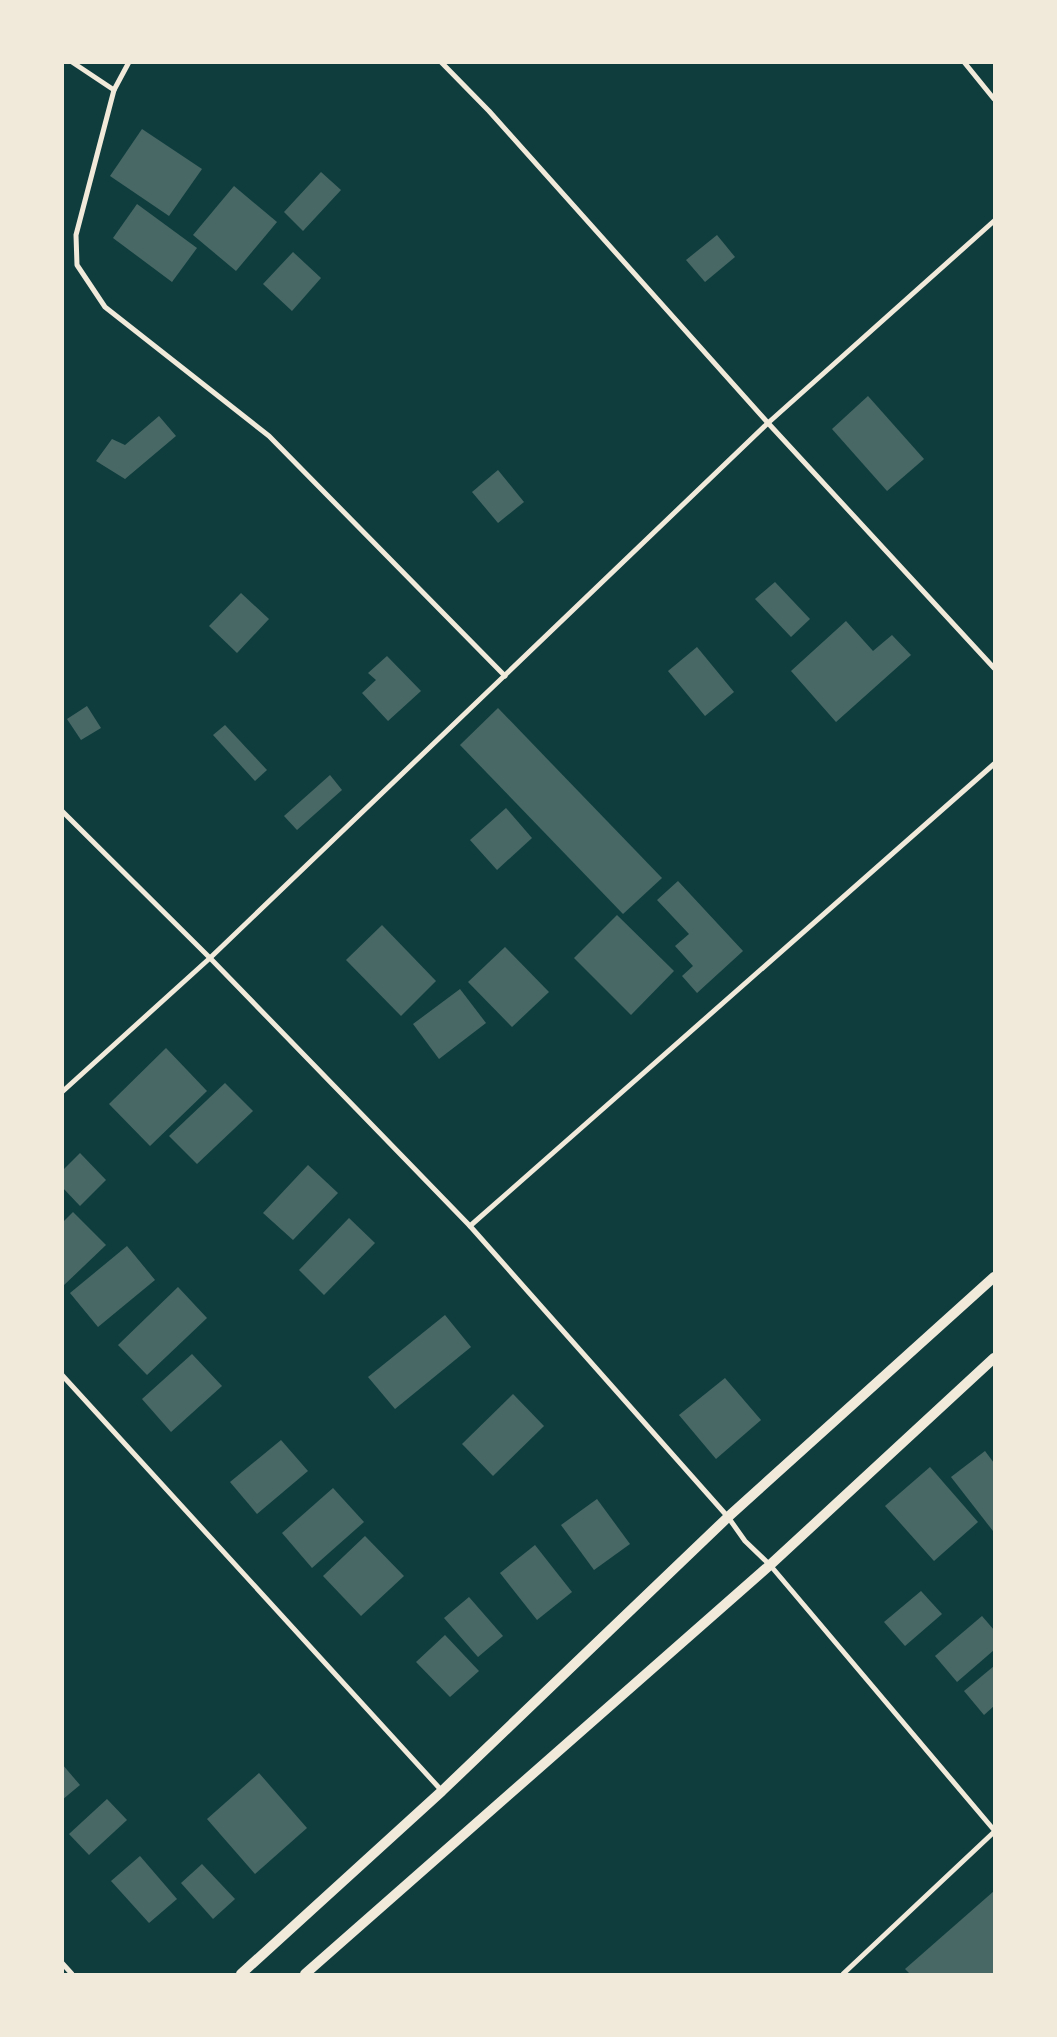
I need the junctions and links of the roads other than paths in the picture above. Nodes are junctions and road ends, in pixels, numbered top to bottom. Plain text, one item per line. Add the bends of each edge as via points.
1 (72, 62) edge
2 (129, 62) edge
3 (441, 62) edge
4 (964, 62) edge
5 (114, 90) junction
6 (994, 98) edge
7 (994, 221) edge
8 (768, 423) junction
9 (994, 668) edge
10 (505, 676) junction
11 (994, 764) edge
12 (62, 811) edge
13 (210, 958) junction
14 (62, 1092) edge
15 (470, 1226) junction
16 (994, 1278) edge
17 (994, 1358) edge
18 (62, 1374) edge
19 (728, 1518) junction
20 (770, 1565) junction
21 (442, 1791) junction
22 (994, 1831) edge
23 (62, 1963) edge
24 (72, 1974) edge
25 (241, 1974) edge
26 (305, 1974) edge
27 (843, 1974) edge

1 - 5 street
2 - 5 street
3 - 8 street via 496,118
4 - 6 street
5 - 10 street via 76,235 77,265 105,307 270,436
7 - 8 street
8 - 9 street
8 - 10 street
10 - 13 street
11 - 15 street
12 - 13 street
13 - 14 street
13 - 15 street
15 - 19 street
16 - 19 main road
17 - 20 main road
18 - 21 street
19 - 20 street
19 - 21 main road
20 - 22 street
20 - 26 main road
21 - 25 main road
22 - 27 street
23 - 24 street

